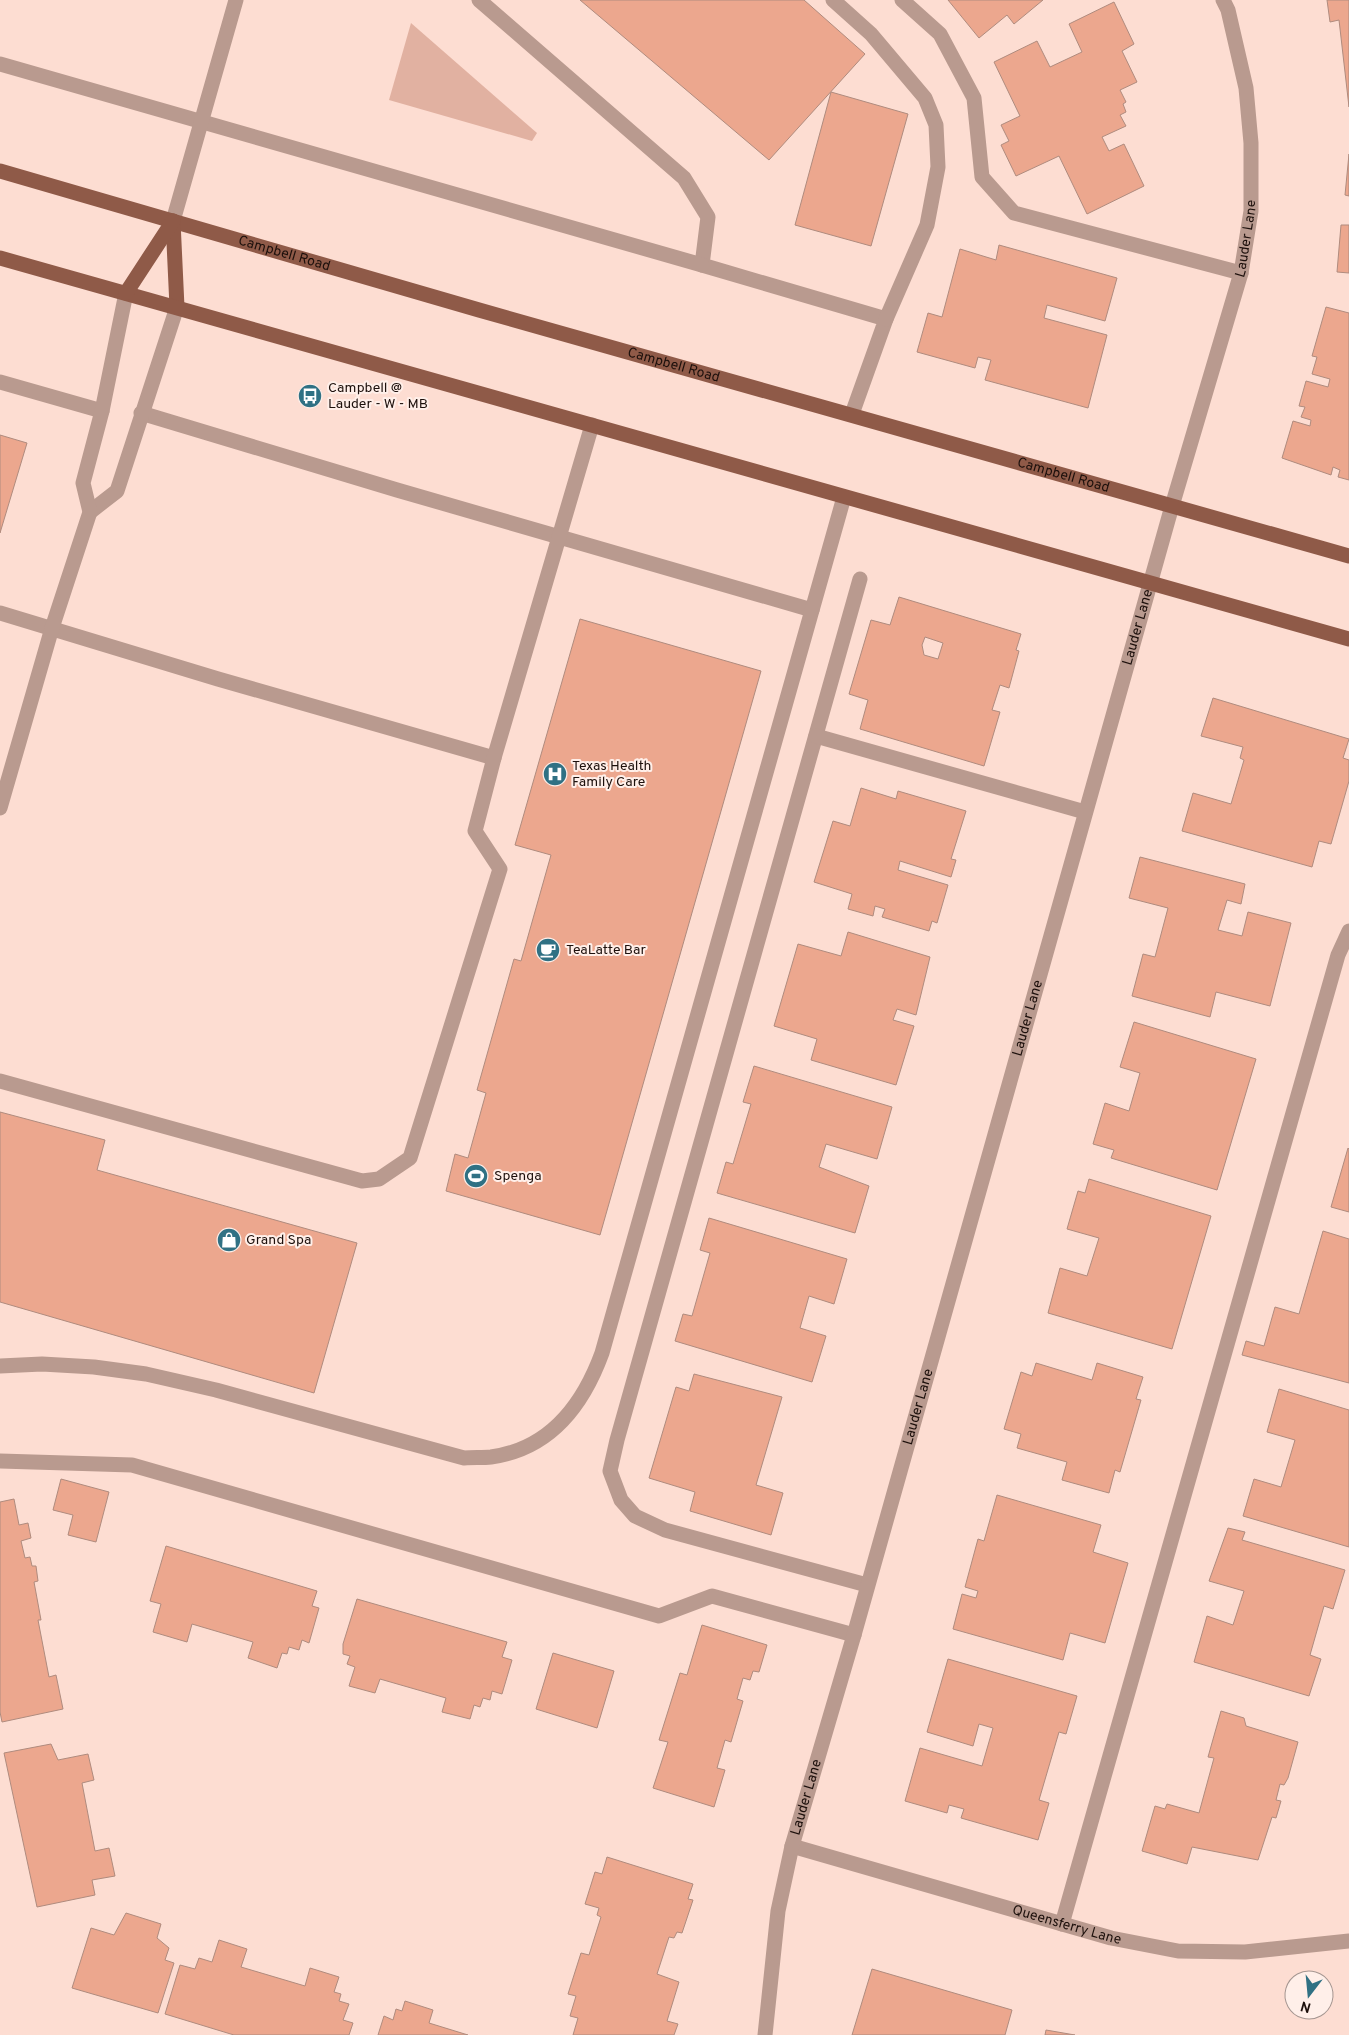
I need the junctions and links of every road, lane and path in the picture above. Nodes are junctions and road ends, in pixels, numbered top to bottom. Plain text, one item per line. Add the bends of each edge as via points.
1 (236, 0) edge
2 (479, 0) edge
3 (832, 0) edge
4 (902, 0) edge
5 (1223, 0) edge
6 (0, 64) edge
7 (201, 123) junction
8 (0, 171) edge
9 (173, 221) junction
10 (0, 258) edge
11 (702, 265) junction
12 (1241, 273) junction
13 (126, 293) junction
14 (177, 307) junction
15 (886, 318) junction
16 (0, 382) edge
17 (102, 411) junction
18 (142, 413) junction
19 (852, 414) junction
20 (592, 425) junction
21 (844, 497) junction
22 (1172, 506) junction
23 (90, 512) junction
24 (560, 536) junction
25 (1349, 556) edge
26 (860, 579) dead end
27 (1151, 583) junction
28 (812, 610) junction
29 (0, 613) edge
30 (52, 628) junction
31 (1349, 639) edge
32 (816, 736) junction
33 (494, 758) junction
34 (0, 808) edge
35 (1085, 812) junction
36 (1349, 931) edge
37 (0, 1081) edge
38 (0, 1366) edge
39 (0, 1461) edge
40 (868, 1585) junction
41 (854, 1635) junction
42 (792, 1846) junction
43 (1062, 1924) junction
44 (1349, 1941) edge
45 (765, 2035) edge

1 - 7 street
2 - 11 street via 684,178 708,217
3 - 15 street via 870,34 925,98 936,125 938,168 927,225
4 - 12 street via 940,34 974,98 982,177 1014,213
5 - 12 street, Lauder Lane via 1246,88 1251,143 1252,212
6 - 7 street
7 - 9 street
7 - 11 street
8 - 9 main road, Campbell Road
9 - 13 main road
9 - 14 main road
9 - 19 main road, Campbell Road
10 - 13 main road
11 - 15 street
12 - 22 street, Lauder Lane
13 - 14 main road
13 - 17 street
14 - 18 street
14 - 20 main road
15 - 19 street
16 - 17 street
17 - 23 street via 83,483
18 - 23 street via 117,491
18 - 24 street
19 - 22 main road, Campbell Road
20 - 21 main road
20 - 24 street
21 - 27 main road
21 - 28 street
22 - 25 main road, Campbell Road
22 - 27 street, Lauder Lane
23 - 30 street
24 - 28 street
24 - 33 street
26 - 32 street
27 - 31 main road
27 - 35 street, Lauder Lane
28 - 38 street via 602,1353 593,1378 578,1404 560,1423 538,1440 515,1451 491,1457 464,1458 146,1374 42,1364
29 - 30 street
30 - 33 street
30 - 34 street
32 - 35 street
32 - 40 street via 610,1471 621,1500 634,1516 657,1526
33 - 37 street via 475,831 500,869 414,1148 410,1158 394,1170 378,1179 362,1181
35 - 40 street, Lauder Lane
36 - 43 street via 1338,955
39 - 41 street via 132,1464 659,1616 712,1596
40 - 41 street, Lauder Lane
41 - 42 street, Lauder Lane
42 - 43 street, Queensferry Lane
42 - 45 street, Lauder Lane via 778,1911
43 - 44 street, Queensferry Lane via 1111,1938 1178,1951 1245,1952

